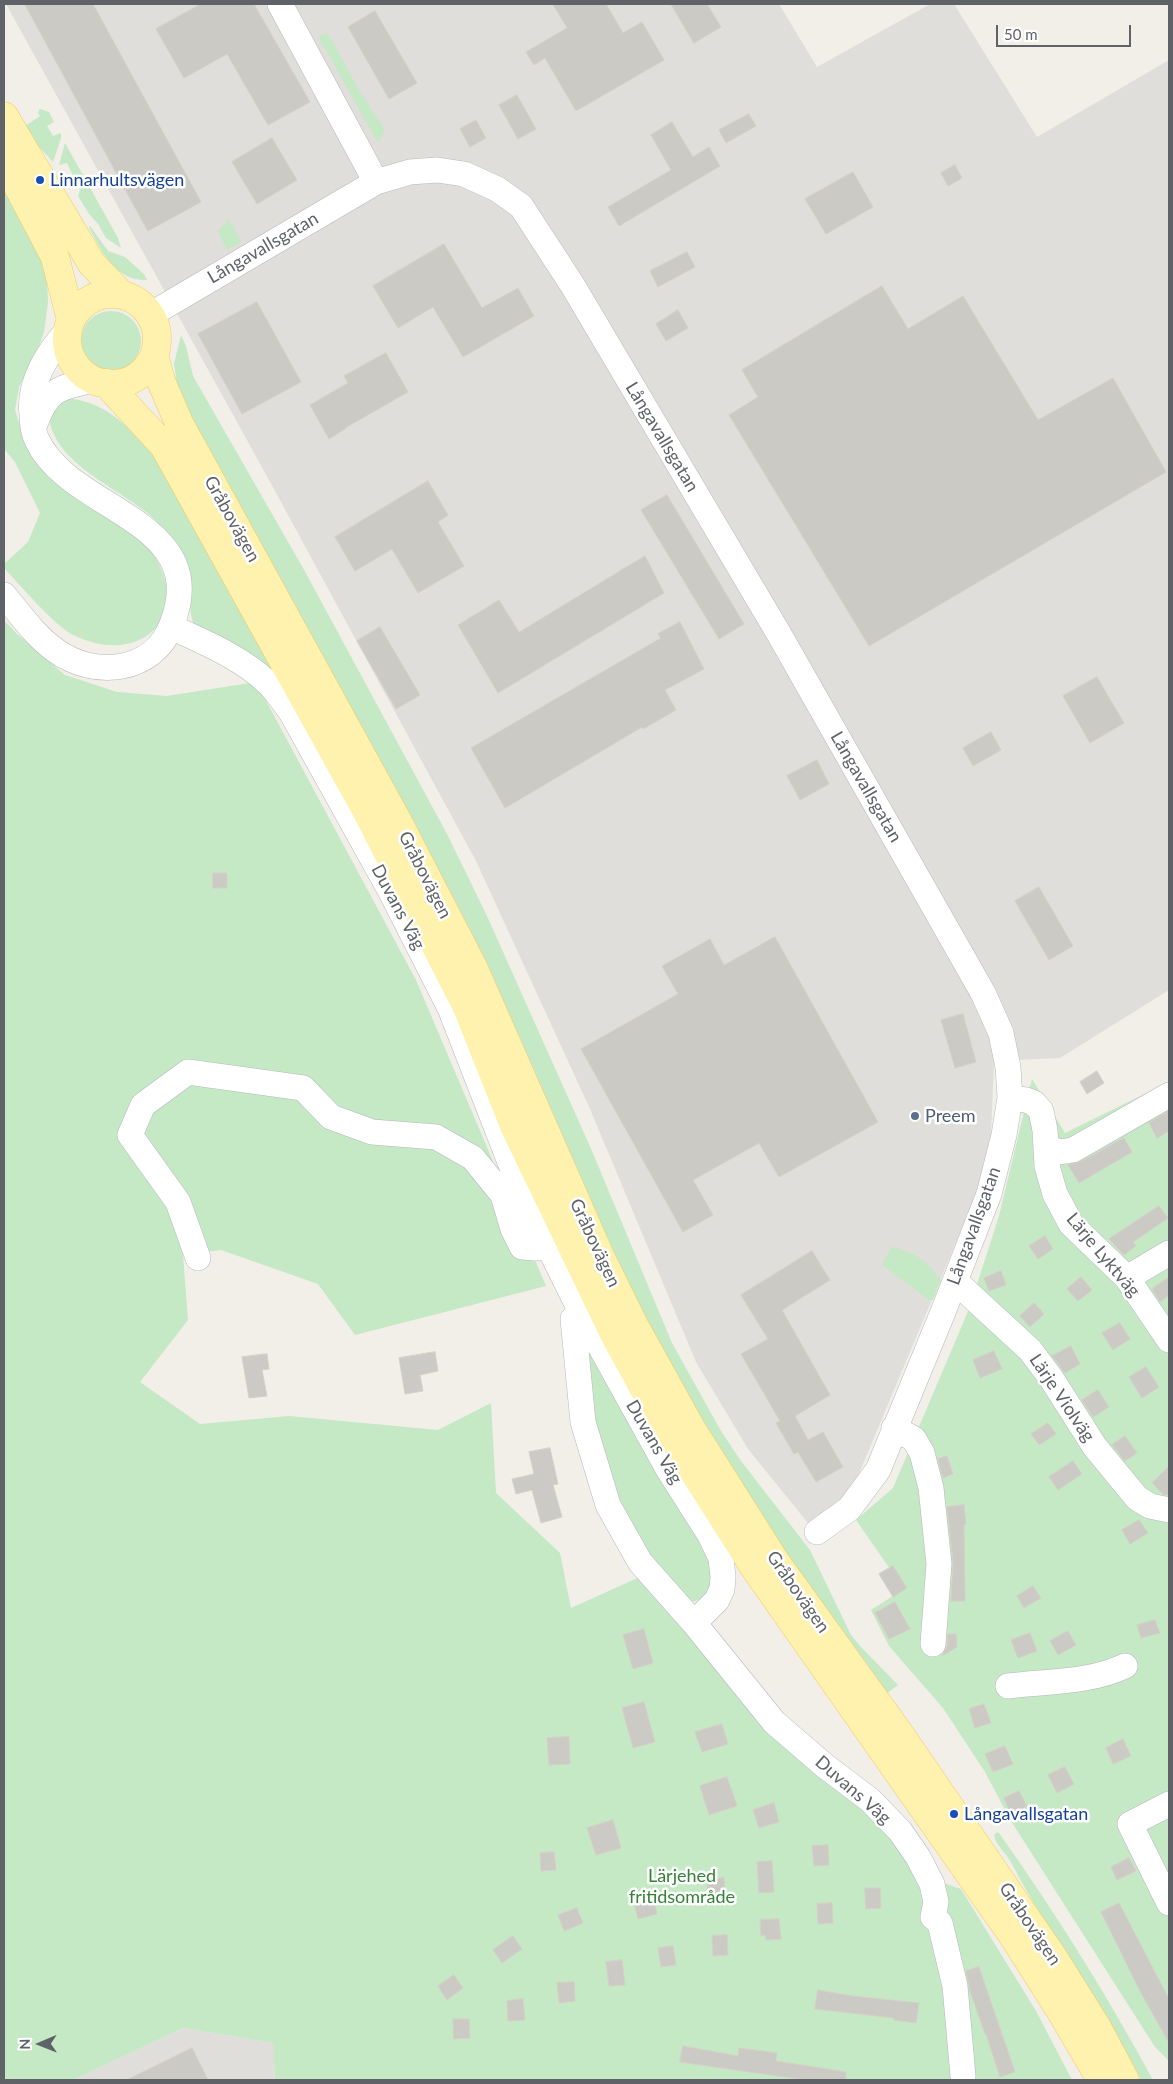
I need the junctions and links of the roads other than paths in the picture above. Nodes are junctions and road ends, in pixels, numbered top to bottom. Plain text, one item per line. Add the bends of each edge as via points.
1 (280, 4) edge
2 (4, 116) edge
3 (4, 160) edge
4 (376, 182) junction
5 (122, 295) junction
6 (150, 315) junction
7 (69, 325) junction
8 (154, 355) junction
9 (100, 382) junction
10 (33, 429) junction
11 (4, 595) edge
12 (171, 627) junction
13 (1169, 1095) edge
14 (1010, 1098) junction
15 (1046, 1147) junction
16 (549, 1247) junction
17 (1169, 1253) edge
18 (198, 1258) dead end
19 (1127, 1278) junction
20 (955, 1281) junction
21 (581, 1312) junction
22 (1169, 1340) edge
23 (894, 1428) junction
24 (1169, 1510) edge
25 (817, 1532) dead end
26 (694, 1623) junction
27 (933, 1644) dead end
28 (1125, 1666) dead end
29 (1008, 1686) dead end
30 (1169, 1804) edge
31 (1169, 1903) edge
32 (964, 2076) dead end
33 (1101, 2080) edge
34 (1125, 2080) edge

1 - 4 street
2 - 5 main road via 92,264
3 - 7 main road, Gråbovägen via 55,257
4 - 6 street, Långavallsgatan
4 - 14 street, Långavallsgatan via 410,172 437,170 464,174 497,189 521,206 573,286 722,537 983,993 1001,1033
5 - 6 main road via 138,302
5 - 7 main road via 92,299 80,308
6 - 8 main road, Gråbovägen via 156,334
7 - 9 main road, Gråbovägen via 67,345 72,359 81,371
7 - 10 street via 37,377 32,393
8 - 9 main road via 145,369 131,379 114,384
8 - 34 main road, Gråbovägen via 179,423 397,820 473,967 600,1256 691,1428 775,1561 899,1733 1053,1957
9 - 10 street via 64,387 53,392 45,400
9 - 33 main road, Gråbovägen via 164,446 367,812 467,1007 515,1128 614,1334 661,1420 766,1586 1018,1944
10 - 12 street via 56,466 150,532 163,547 174,564 181,588
11 - 12 street via 34,632 55,650 75,662 97,667 130,666 143,660 162,642
12 - 16 street, Duvans Väg via 243,663 270,685 291,712 392,894 450,1008 522,1193
13 - 15 street via 1073,1150 1060,1152
14 - 15 street, Lärje Lyktväg via 1026,1100 1041,1111
14 - 20 street, Långavallsgatan via 989,1194
15 - 19 street, Lärje Lyktväg via 1047,1166 1055,1194 1072,1224
16 - 18 street via 522,1247 512,1229 503,1195 473,1158 436,1137 372,1132 331,1117 303,1088 188,1072 143,1105 130,1135 178,1202
16 - 21 street, Duvans Väg
17 - 19 street
19 - 22 street, Lärje Lyktväg
20 - 23 street, Långavallsgatan
20 - 24 street, Lärje Violväg via 1030,1350 1095,1447 1130,1491 1150,1506
21 - 26 street, Duvans Väg via 573,1319 583,1422 608,1505 640,1562
21 - 26 street, Duvans Väg via 721,1558 722,1589
23 - 25 street, Långavallsgatan via 878,1470 849,1508
23 - 27 street via 914,1439 922,1453 931,1488 939,1564
26 - 32 street, Duvans Väg via 774,1722 870,1800 900,1831 918,1857 932,1884 936,1902 933,1917 940,1922 955,1986
28 - 29 street via 1081,1679
30 - 31 street via 1130,1824

